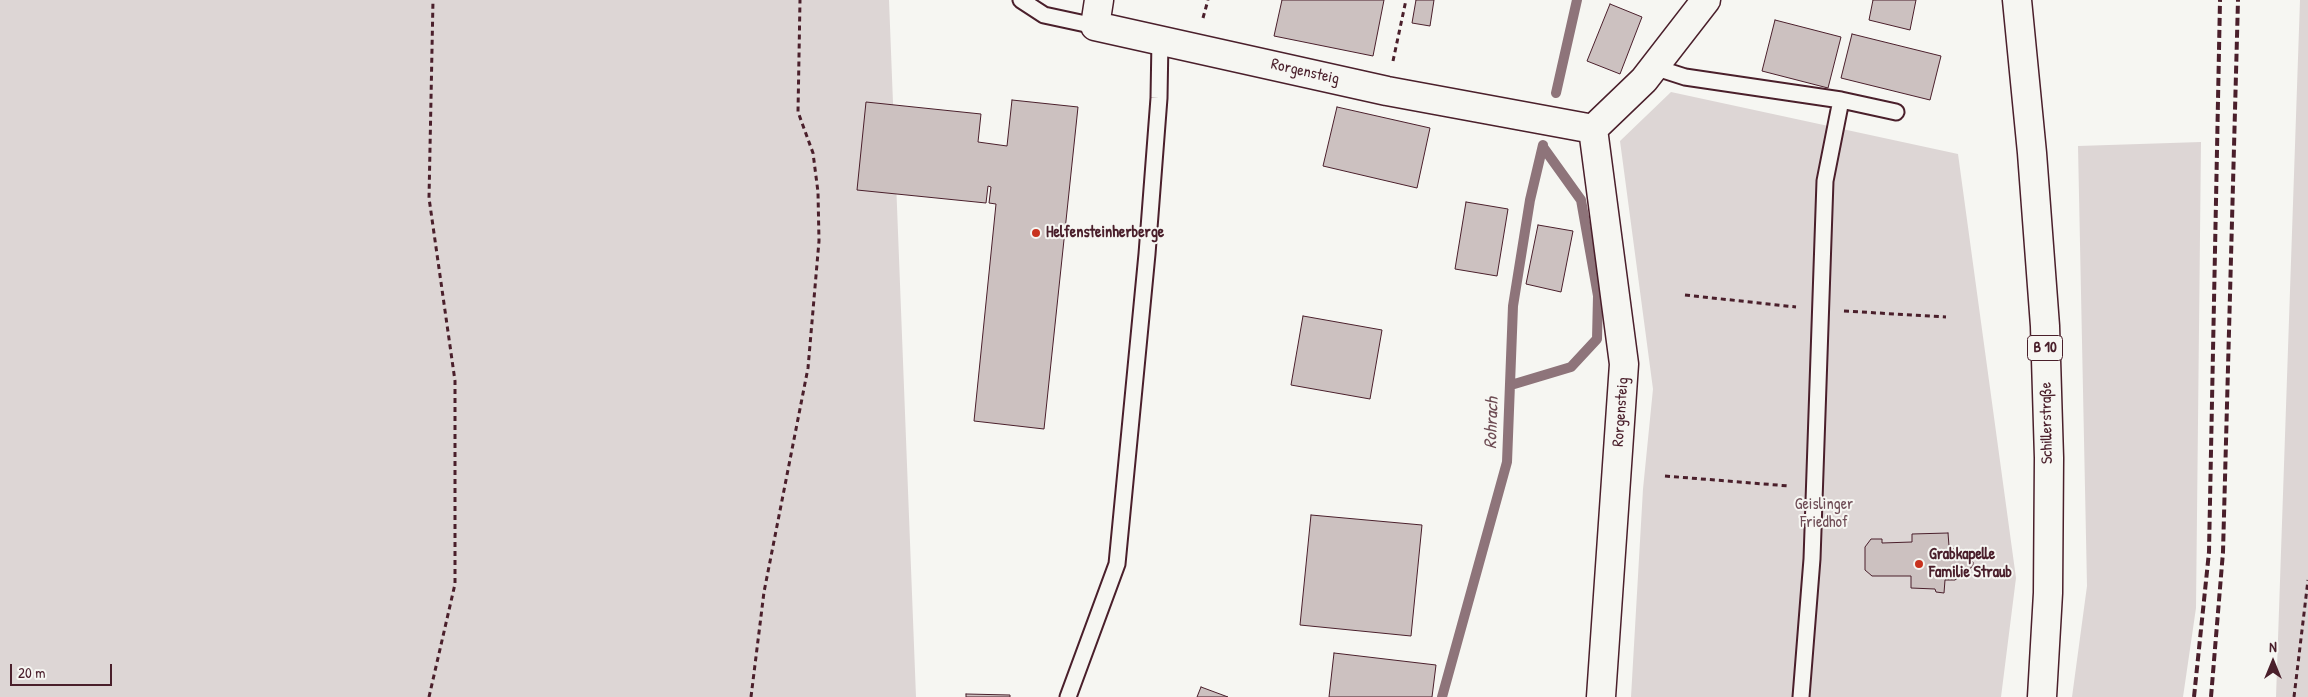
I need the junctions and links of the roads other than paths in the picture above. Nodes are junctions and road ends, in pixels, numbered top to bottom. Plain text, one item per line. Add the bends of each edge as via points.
1 (1021, 0) edge
2 (1706, 0) edge
3 (2017, 0) edge
4 (1097, 13) edge
5 (1160, 40) junction
6 (1654, 67) junction
7 (1841, 100) junction
8 (1896, 112) dead end
9 (1593, 129) junction
10 (1068, 697) edge
11 (1602, 697) edge
12 (1801, 697) edge
13 (2042, 697) edge

1 - 4 lane, Rorgensteig via 1044,15
2 - 6 street
3 - 13 street, Schillerstraße / B 10 via 2045,326 2049,458 2048,593
4 - 5 street, Rorgensteig
5 - 9 street, Rorgensteig via 1387,91
5 - 10 lane via 1159,98 1147,254 1116,564
6 - 7 lane via 1685,78
6 - 9 street
7 - 8 lane
7 - 12 lane via 1825,181 1812,559
9 - 11 street, Rorgensteig via 1624,364

